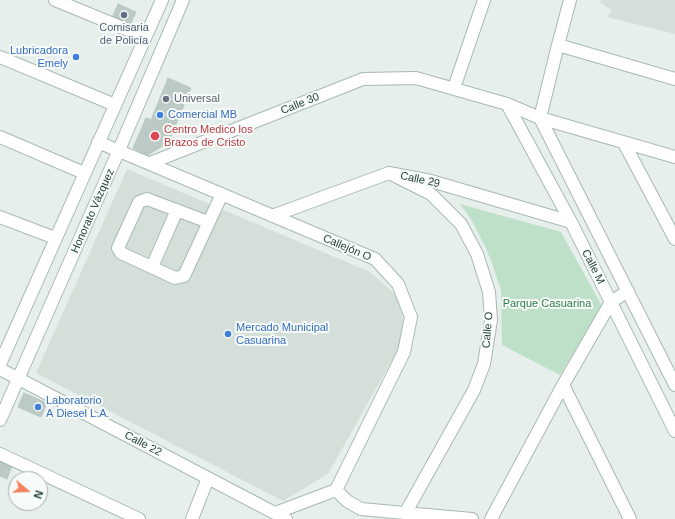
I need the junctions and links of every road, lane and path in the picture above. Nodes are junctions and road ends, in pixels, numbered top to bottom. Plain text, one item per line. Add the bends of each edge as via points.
1 (55, 0) edge
2 (162, 0) edge
3 (183, 0) edge
4 (484, 0) edge
5 (570, 0) edge
6 (145, 37) junction
7 (558, 44) junction
8 (0, 57) edge
9 (675, 79) edge
10 (454, 88) junction
11 (506, 104) junction
12 (115, 105) junction
13 (540, 118) junction
14 (0, 137) edge
15 (98, 142) junction
16 (624, 143) junction
17 (119, 150) junction
18 (675, 157) edge
19 (150, 163) junction
20 (84, 173) junction
21 (389, 173) junction
22 (222, 194) junction
23 (177, 210) junction
24 (272, 216) junction
25 (0, 217) edge
26 (208, 222) junction
27 (571, 222) junction
28 (55, 238) junction
29 (675, 239) edge
30 (152, 267) junction
31 (628, 291) junction
32 (611, 302) junction
33 (0, 364) edge
34 (0, 369) edge
35 (19, 379) junction
36 (675, 384) edge
37 (563, 385) junction
38 (0, 420) edge
39 (675, 432) edge
40 (0, 454) edge
41 (208, 478) junction
42 (336, 490) junction
43 (406, 512) junction
44 (280, 516) edge
45 (138, 519) edge
46 (192, 519) edge
47 (472, 519) edge
48 (491, 519) edge
49 (630, 519) edge

1 - 6 street
2 - 6 street
3 - 17 street, Honorato Vázquez
4 - 10 street
5 - 7 street
6 - 12 street
7 - 9 street
7 - 13 street
8 - 12 street
10 - 11 street, Calle 30
10 - 19 street, Calle 30 via 416,78 363,79
11 - 13 street, Calle 30
11 - 27 street, Calle M
12 - 15 street
13 - 16 street, Calle 30
13 - 31 street, Calle M
14 - 20 street
15 - 17 street, Callejón O
15 - 20 street
16 - 18 street, Calle 30
16 - 29 street
17 - 19 street, Callejón O
17 - 35 street, Honorato Vázquez
19 - 22 street, Callejón O
20 - 28 street
21 - 24 street, Calle 29
21 - 27 street, Calle 29 via 431,181
21 - 43 street, Calle O via 431,194 461,224 477,254 489,292 491,320 484,364 474,390
22 - 24 street, Callejón O
22 - 26 street
23 - 26 street
23 - 30 street
23 - 30 street via 148,199 140,202 118,248 120,253
24 - 42 street, Callejón O via 375,259 398,284 411,317 404,352
25 - 28 street
26 - 30 street via 184,276 175,278
27 - 32 street, Calle M
28 - 33 street
31 - 32 street
31 - 36 street, Calle M
32 - 37 street
32 - 39 street, Calle M
34 - 35 street, Calle 22
35 - 38 street, Honorato Vázquez
35 - 41 street, Calle 22
37 - 48 street
37 - 49 street
40 - 45 street
41 - 44 street, Calle 22
41 - 46 street
42 - 43 street via 347,501 361,509
42 - 44 street
43 - 47 street

